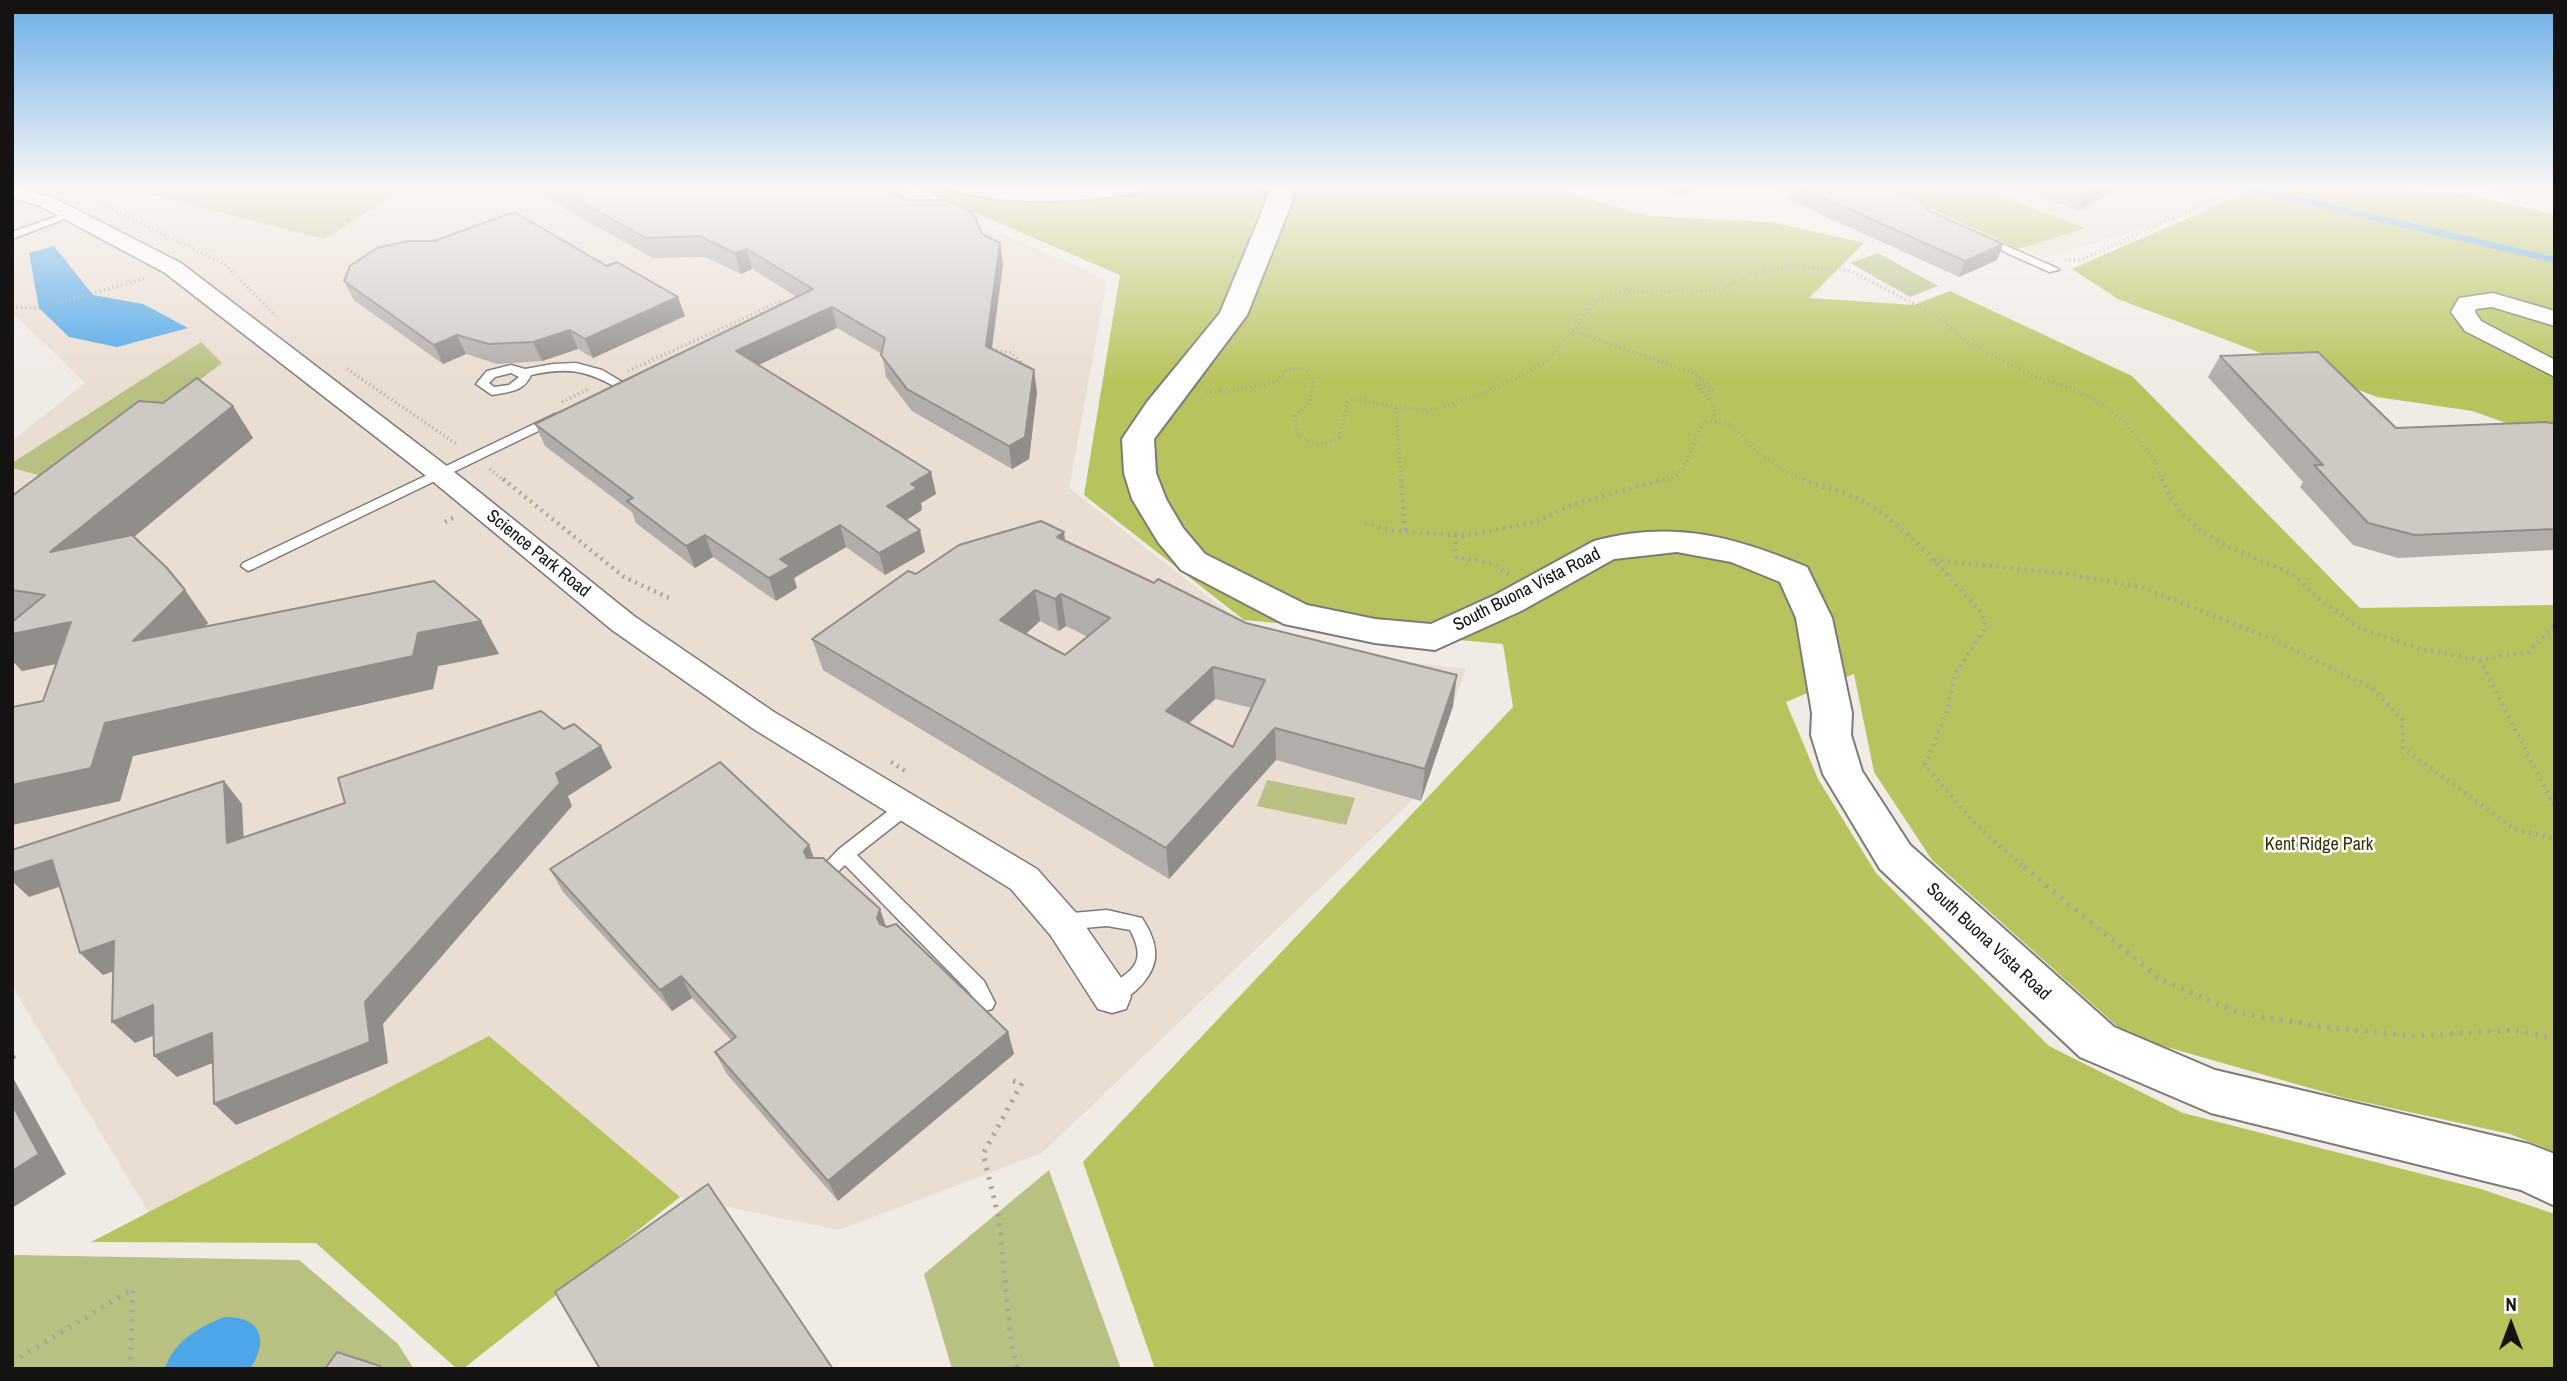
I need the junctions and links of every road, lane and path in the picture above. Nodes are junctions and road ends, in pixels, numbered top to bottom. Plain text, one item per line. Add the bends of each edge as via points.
1 (139, 250) edge
2 (1259, 250) edge
3 (2009, 250) edge
4 (2102, 250) edge
5 (2506, 250) edge
6 (2062, 260) dead end
7 (2555, 262) edge
8 (2053, 270) dead end
9 (154, 276) dead end
10 (12, 307) edge
11 (2555, 319) edge
12 (1573, 331) junction
13 (992, 349) edge
14 (2555, 370) edge
15 (1015, 371) edge
16 (525, 373) dead end
17 (623, 386) edge
18 (1194, 391) dead end
19 (1396, 408) junction
20 (567, 412) edge
21 (1713, 421) junction
22 (474, 456) junction
23 (439, 473) junction
24 (1365, 523) dead end
25 (1405, 532) junction
26 (1455, 535) junction
27 (1933, 560) junction
28 (248, 566) dead end
29 (1514, 579) dead end
30 (671, 599) dead end
31 (2555, 624) edge
32 (2480, 660) junction
33 (907, 806) junction
34 (2555, 808) edge
35 (2555, 839) edge
36 (845, 854) junction
37 (824, 874) edge
38 (1061, 922) junction
39 (1112, 997) joint
40 (985, 1003) dead end
41 (2555, 1039) edge
42 (1013, 1081) dead end
43 (2555, 1181) edge
44 (12, 1362) edge
45 (130, 1369) edge
46 (1017, 1369) edge

1 - 23 street, Science Park Road via 173,268
2 - 43 street, South Buona Vista Road via 1233,315 1138,439 1140,473 1149,499 1193,562 1297,615 1375,631 1435,637 1606,549 1677,541 1739,552 1794,575 1814,618 1832,713 1831,735 1843,774 1895,857 2097,1042 2211,1091 2529,1168
3 - 8 lane
4 - 6 path via 2081,260
5 - 7 path
9 - 10 path via 39,308
11 - 14 street via 2493,300 2468,303 2463,312 2473,326
12 - 19 path via 1543,364 1481,393 1440,409
12 - 21 path via 1694,373 1715,391 1695,383 1715,407
12 - 32 path via 1596,301 1617,292 1708,291 1770,268 1793,265 1851,271 1930,312 1969,343 2035,377 2099,402 2122,420 2153,457 2170,498 2201,531 2293,574 2359,628 2421,649
13 - 15 path via 1012,353 1020,362
16 - 17 lane via 553,367 582,368 597,370
18 - 19 path via 1256,387 1276,383 1289,369 1305,369 1314,381 1310,401 1295,416 1297,433 1322,445 1339,437 1352,398 1364,397
19 - 25 path
20 - 22 lane
21 - 26 path via 1699,427 1676,476 1571,505 1538,521 1479,535
21 - 27 path via 1732,425 1758,453 1785,471 1868,504
22 - 23 lane
22 - 30 path via 624,577
23 - 28 lane
23 - 33 street, Science Park Road via 623,623 754,714
24 - 25 path
25 - 26 path
26 - 29 path via 1456,557 1495,564
27 - 35 path via 2141,587 2270,638 2372,688 2402,719 2403,748 2515,829
27 - 41 path via 1985,622 1955,675 1925,765 1975,824 2160,979 2238,1013 2325,1027 2412,1036 2515,1030
31 - 32 path via 2529,652
32 - 34 path
33 - 36 lane
33 - 38 street, Science Park Road via 1024,879
36 - 37 lane
36 - 40 lane via 910,930 978,987
38 - 39 street, Science Park Road
38 - 39 lane, Science Park Road via 1107,918 1136,923 1146,939 1147,961 1131,985
42 - 46 path via 1022,1083 983,1154 999,1219
44 - 45 path via 133,1289

